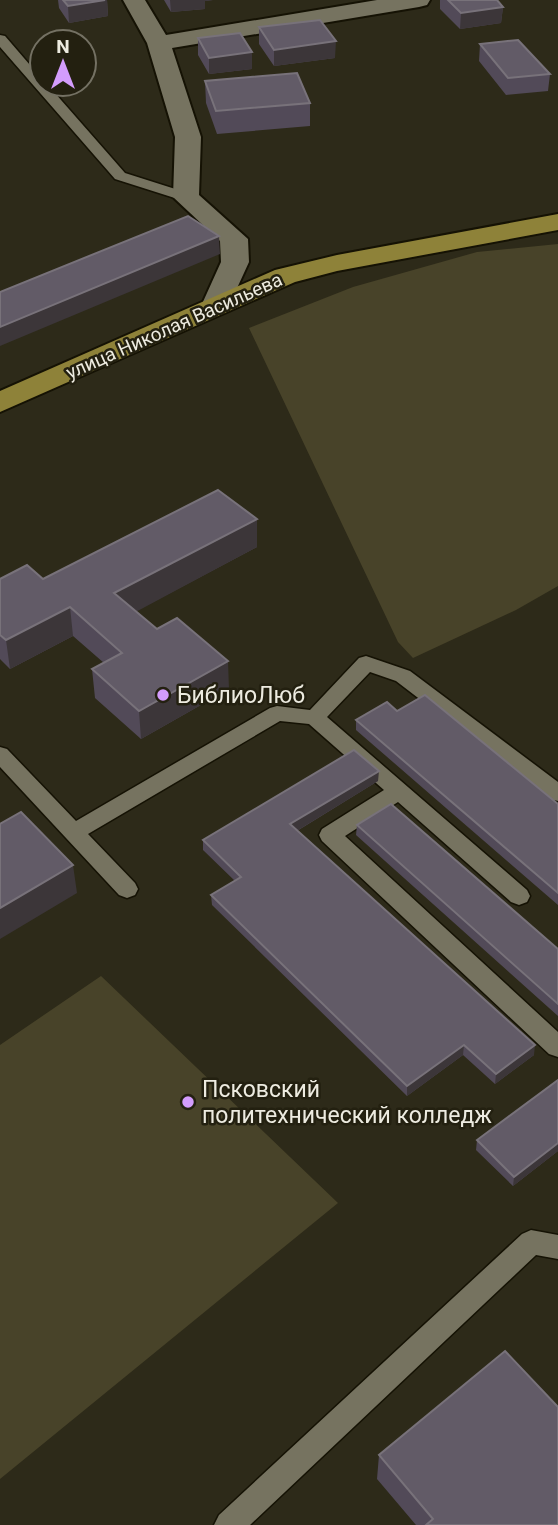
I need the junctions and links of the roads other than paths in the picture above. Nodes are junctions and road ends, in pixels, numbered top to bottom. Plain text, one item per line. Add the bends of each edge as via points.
1 (134, 0) edge
2 (419, 0) edge
3 (0, 39) edge
4 (159, 43) junction
5 (186, 197) junction
6 (558, 222) edge
7 (216, 304) junction
8 (0, 403) edge
9 (316, 718) junction
10 (0, 754) edge
11 (399, 791) junction
12 (558, 793) edge
13 (74, 832) junction
14 (127, 889) dead end
15 (519, 896) dead end
16 (558, 1047) edge
17 (558, 1247) edge
18 (229, 1525) edge

1 - 4 street
2 - 4 street
3 - 5 lane via 120,176
4 - 5 street via 188,137
5 - 7 street via 234,239 235,262
6 - 7 main road, улица Николая Васильева via 337,263 285,276
7 - 8 main road, улица Николая Васильева
9 - 11 lane
9 - 12 lane via 366,663 403,676
9 - 13 lane via 277,713
10 - 13 lane
11 - 15 lane
11 - 16 lane via 330,835
13 - 14 lane
17 - 18 lane via 531,1242

